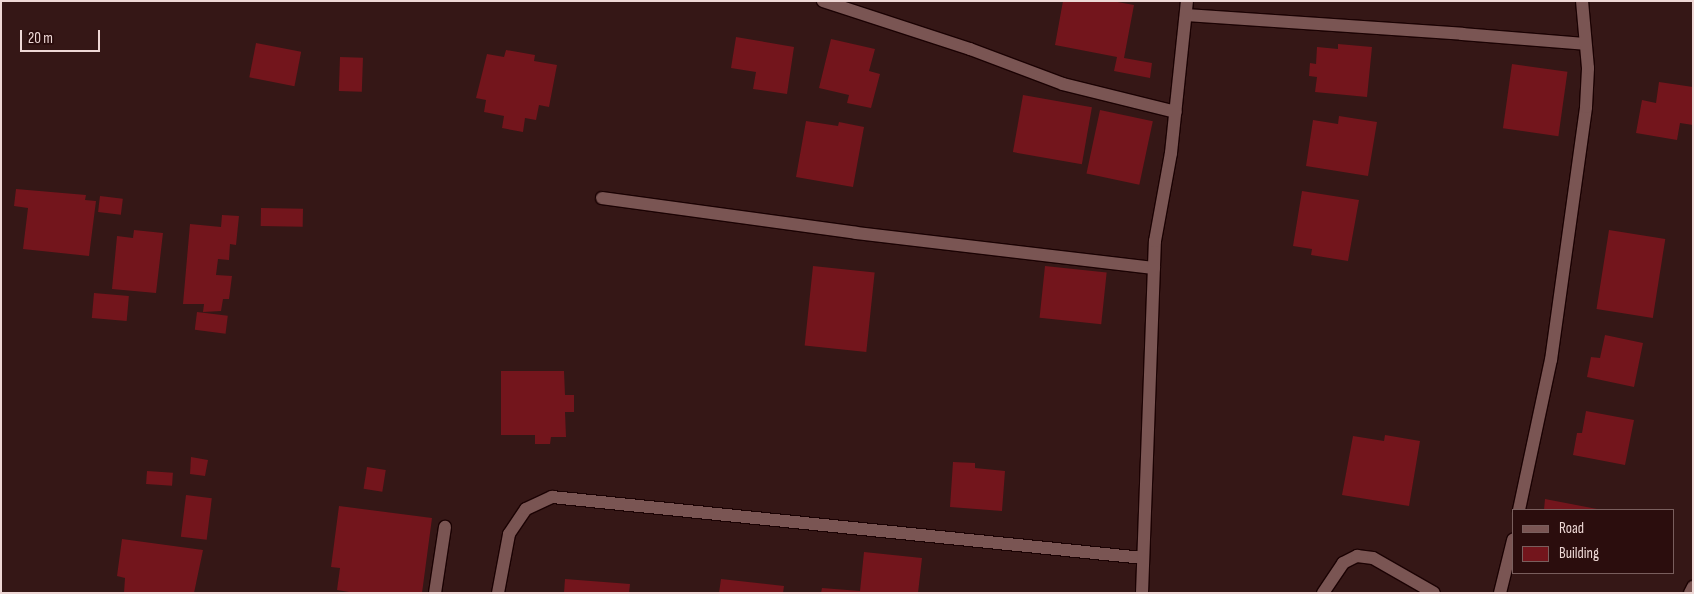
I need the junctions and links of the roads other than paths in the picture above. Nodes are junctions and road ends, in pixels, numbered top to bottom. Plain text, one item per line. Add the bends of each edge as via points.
1 (1187, 1) edge
2 (1582, 1) edge
3 (830, 2) edge
4 (1186, 15) junction
5 (1585, 44) junction
6 (1176, 112) junction
7 (602, 198) dead end
8 (1154, 268) junction
9 (1519, 509) edge
10 (445, 527) dead end
11 (1512, 544) edge
12 (1143, 558) junction
13 (1693, 587) edge
14 (435, 593) edge
15 (498, 593) edge
16 (1142, 593) edge
17 (1324, 593) edge
18 (1434, 593) edge
19 (1500, 593) edge
20 (1690, 593) edge

1 - 4 street
2 - 5 street
3 - 6 street via 1063,84
4 - 5 street
4 - 6 street
5 - 9 street via 1588,68 1586,107 1552,360
6 - 8 street via 1155,241
7 - 8 street via 856,233
8 - 12 street
10 - 14 street
11 - 19 street
12 - 15 street via 552,497 526,508 509,534
12 - 16 street
13 - 20 street
17 - 18 street via 1344,563 1357,556 1373,558

